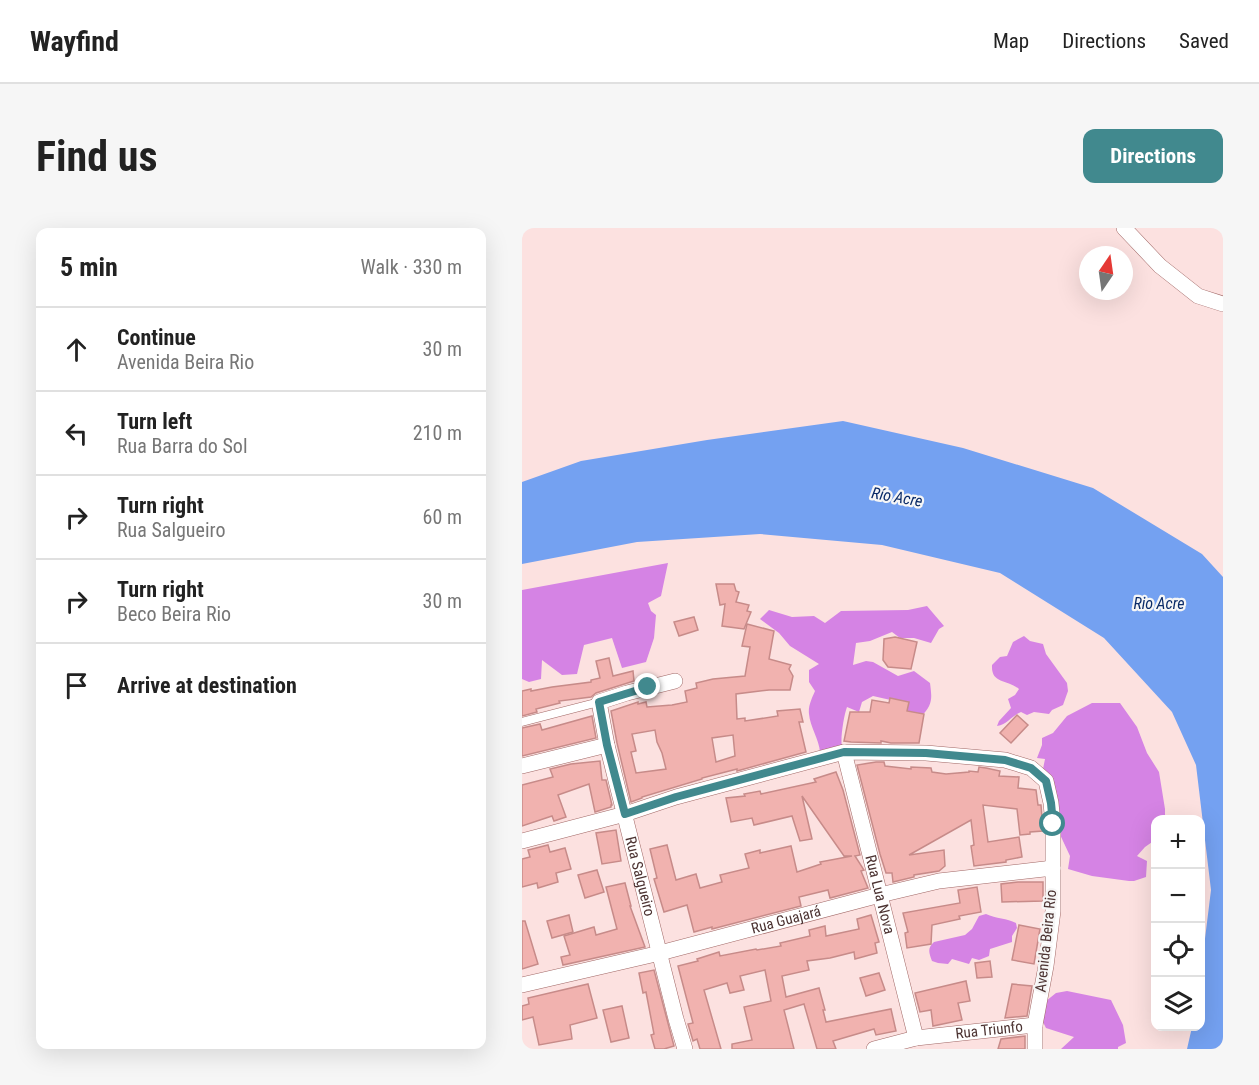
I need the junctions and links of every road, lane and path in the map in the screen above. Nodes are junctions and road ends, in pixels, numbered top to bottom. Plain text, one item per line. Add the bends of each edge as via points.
1 (1124, 228) edge
2 (1223, 304) edge
3 (675, 681) dead end
4 (599, 702) junction
5 (522, 722) edge
6 (607, 745) junction
7 (844, 752) junction
8 (522, 766) edge
9 (625, 814) junction
10 (522, 841) edge
11 (1053, 868) junction
12 (880, 895) junction
13 (660, 953) junction
14 (522, 985) edge
15 (1035, 1025) junction
16 (916, 1038) junction
17 (686, 1049) edge
18 (874, 1049) edge
19 (1035, 1049) edge

1 - 2 street via 1160,266 1198,296
3 - 4 street
4 - 5 lane
4 - 6 street, Rua Salgueiro
6 - 8 street
6 - 9 street, Rua Salgueiro
7 - 9 street
7 - 11 street, Avenida Beira Rio via 926,753 1005,760 1031,768 1046,781 1048,790
7 - 12 street, Rua Lua Nova
9 - 10 street
9 - 13 street, Rua Salgueiro
11 - 12 street, Rua Guajará via 939,881
11 - 15 street, Avenida Beira Rio via 1046,966
12 - 13 street, Rua Guajará
12 - 16 street, Rua Lua Nova
13 - 14 street, Rua Guajará
13 - 17 street, Rua Salgueiro
15 - 16 street, Rua Triunfo
15 - 19 street, Avenida Beira Rio
16 - 18 street, Rua Triunfo

